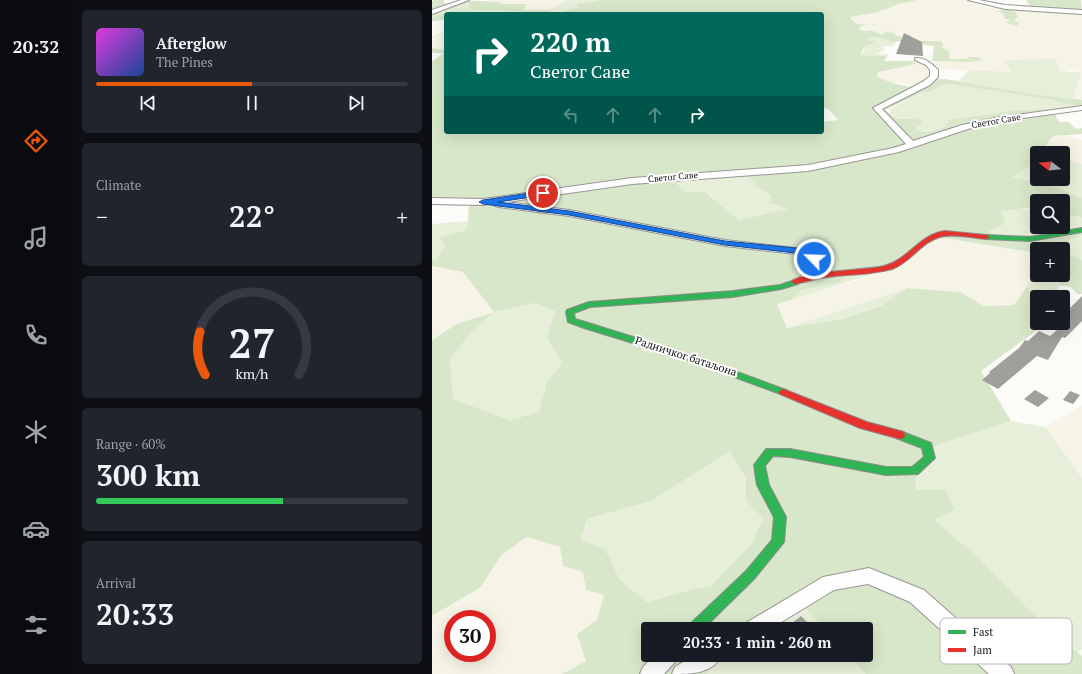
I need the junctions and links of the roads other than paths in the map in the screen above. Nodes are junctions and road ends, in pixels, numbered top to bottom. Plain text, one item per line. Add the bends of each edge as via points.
1 (466, 0) edge
2 (970, 0) edge
3 (432, 12) edge
4 (1082, 12) edge
5 (917, 59) dead end
6 (1082, 108) edge
7 (912, 145) junction
8 (432, 201) edge
9 (483, 202) junction
10 (1082, 230) edge
11 (806, 278) junction
12 (942, 618) edge
13 (701, 622) edge
14 (765, 622) edge
15 (661, 662) edge
16 (701, 662) edge
17 (993, 664) edge
18 (650, 674) edge
19 (682, 674) edge
20 (1004, 674) edge

1 - 3 street
2 - 4 street via 1005,7
5 - 7 street via 934,70 934,77 877,108
6 - 7 street, Светог Саве via 994,120
7 - 9 street, Светог Саве via 858,159 808,168 640,180
8 - 9 street, Светог Саве
9 - 11 street via 569,213 725,243 796,251 808,254 816,263
10 - 11 street, Радничког батаљона via 1030,239 941,234 932,237 906,259 889,267
11 - 13 street, Радничког батаљона via 783,287 714,296 589,305 570,312 571,320 587,327 736,372 864,425 927,446 930,458 914,471 886,471 790,453 770,452 759,464 763,485 780,517 778,542 750,575
12 - 14 street via 917,596 869,576 830,583
15 - 18 street
16 - 19 street
17 - 20 street

